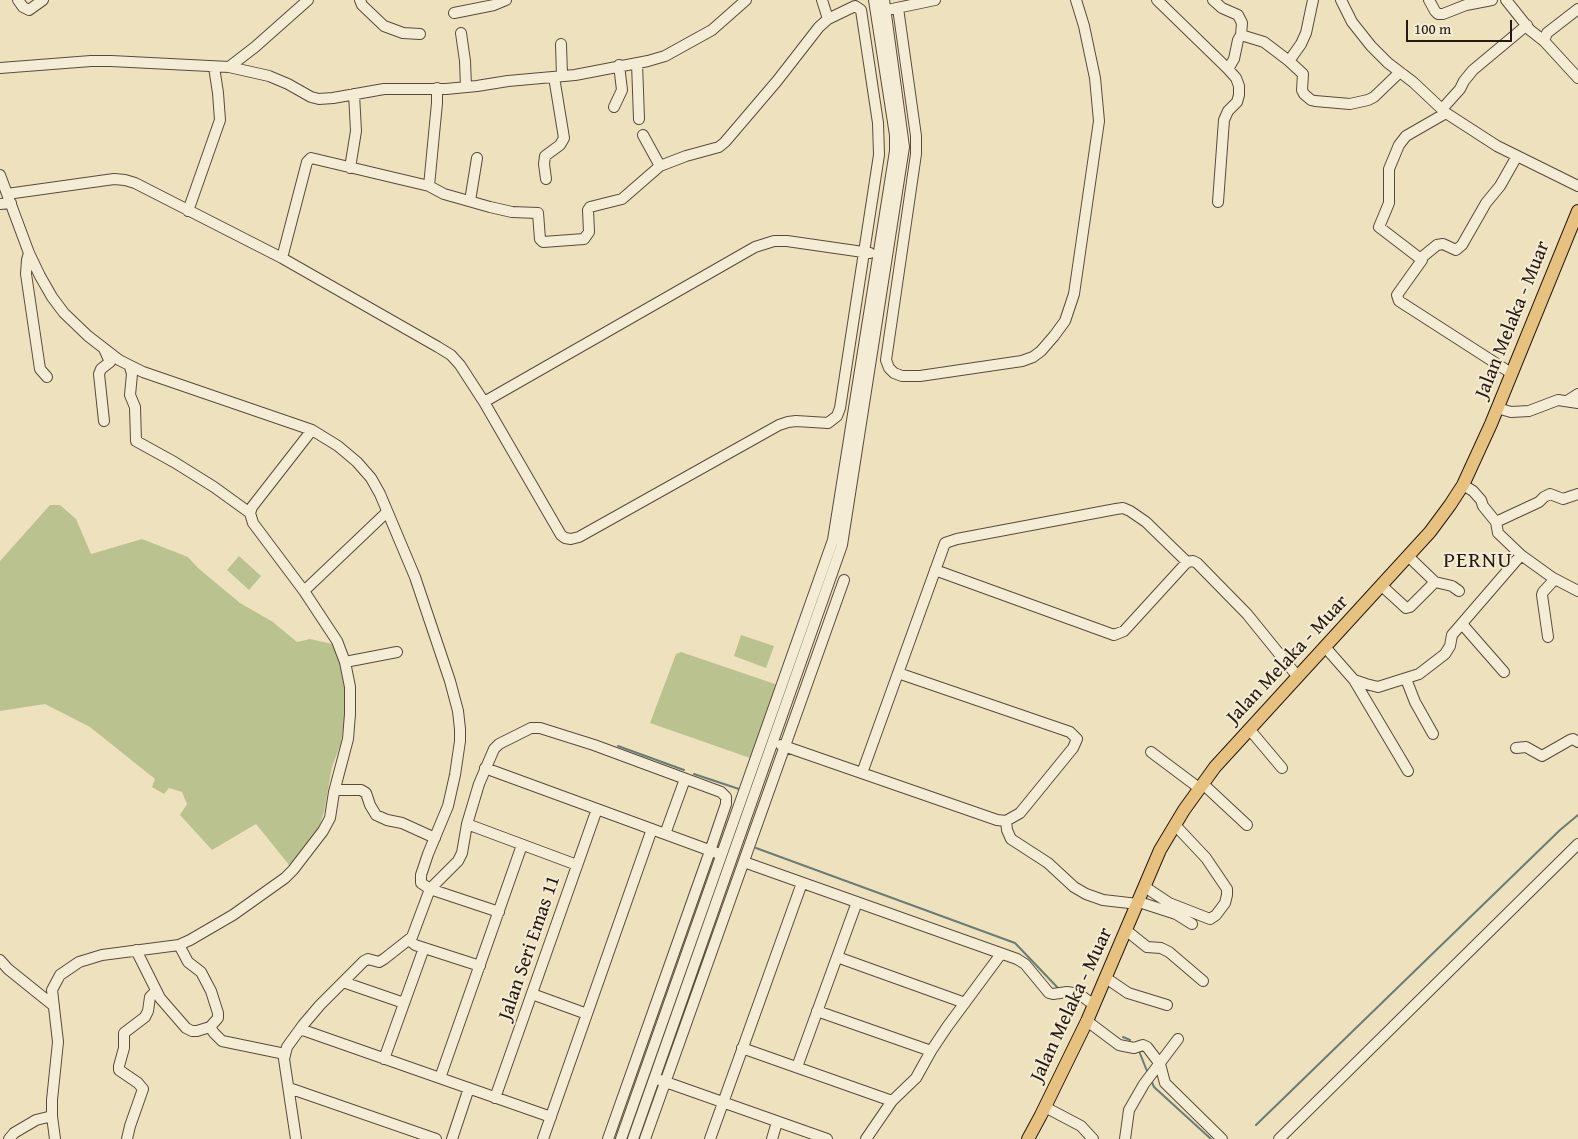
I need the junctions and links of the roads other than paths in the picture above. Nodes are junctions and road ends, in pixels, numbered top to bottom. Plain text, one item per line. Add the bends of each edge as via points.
1 (18, 0) edge
2 (43, 0) edge
3 (308, 0) edge
4 (360, 0) edge
5 (506, 0) edge
6 (746, 0) edge
7 (822, 0) edge
8 (874, 0) edge
9 (935, 0) edge
10 (1076, 0) edge
11 (1157, 0) edge
12 (1213, 0) edge
13 (1312, 0) edge
14 (1341, 0) edge
15 (1429, 0) edge
16 (1492, 0) edge
17 (1506, 0) edge
18 (485, 3) edge
19 (882, 7) edge
20 (898, 8) junction
21 (1578, 9) edge
22 (454, 13) dead end
23 (828, 19) junction
24 (1527, 25) junction
25 (420, 34) dead end
26 (460, 34) dead end
27 (1241, 35) junction
28 (1544, 41) junction
29 (561, 44) dead end
30 (1289, 61) junction
31 (637, 63) junction
32 (619, 66) junction
33 (214, 67) junction
34 (229, 67) junction
35 (0, 68) edge
36 (1228, 69) junction
37 (1400, 72) junction
38 (558, 76) junction
39 (1578, 78) edge
40 (466, 87) junction
41 (437, 88) junction
42 (354, 94) junction
43 (614, 106) dead end
44 (1444, 110) junction
45 (639, 119) dead end
46 (643, 135) dead end
47 (1517, 156) junction
48 (477, 158) dead end
49 (660, 166) junction
50 (350, 168) junction
51 (0, 175) edge
52 (546, 179) dead end
53 (428, 186) junction
54 (1578, 186) edge
55 (6, 200) edge
56 (470, 201) junction
57 (1218, 202) dead end
58 (188, 211) junction
59 (1578, 211) edge
60 (864, 252) junction
61 (29, 254) junction
62 (883, 255) junction
63 (282, 258) junction
64 (1421, 258) junction
65 (103, 348) junction
66 (130, 367) junction
67 (1511, 373) junction
68 (47, 377) dead end
69 (1578, 394) edge
70 (1567, 401) junction
71 (484, 402) junction
72 (1578, 404) edge
73 (1497, 408) junction
74 (104, 421) dead end
75 (312, 430) junction
76 (1468, 488) junction
77 (1578, 494) edge
78 (388, 512) junction
79 (250, 513) junction
80 (1496, 522) junction
81 (1522, 555) junction
82 (1408, 557) junction
83 (1187, 562) junction
84 (935, 570) junction
85 (1555, 579) junction
86 (844, 580) dead end
87 (1435, 582) junction
88 (1382, 586) junction
89 (304, 591) junction
90 (1459, 591) dead end
91 (1578, 591) edge
92 (1462, 624) junction
93 (1548, 637) dead end
94 (1325, 647) junction
95 (398, 652) dead end
96 (345, 662) junction
97 (1504, 672) dead end
98 (898, 673) junction
99 (1298, 677) junction
100 (1406, 679) junction
101 (1354, 680) junction
102 (1373, 686) junction
103 (1369, 707) junction
104 (1250, 730) junction
105 (1432, 734) dead end
106 (763, 739) junction
107 (1578, 742) edge
108 (774, 743) junction
109 (786, 747) junction
110 (1516, 748) dead end
111 (1151, 752) dead end
112 (485, 768) junction
113 (1282, 768) dead end
114 (1408, 771) dead end
115 (862, 773) junction
116 (685, 779) junction
117 (1201, 786) junction
118 (335, 790) junction
119 (597, 810) junction
120 (1006, 820) junction
121 (467, 824) junction
122 (1175, 825) junction
123 (1247, 825) dead end
124 (652, 829) junction
125 (665, 834) junction
126 (435, 838) junction
127 (1578, 844) edge
128 (522, 845) junction
129 (710, 851) junction
130 (722, 855) junction
131 (733, 859) junction
132 (744, 862) junction
133 (578, 865) junction
134 (802, 883) junction
135 (1145, 887) junction
136 (430, 889) junction
137 (857, 902) junction
138 (1139, 903) junction
139 (499, 912) junction
140 (1192, 924) dead end
141 (1127, 932) junction
142 (409, 940) junction
143 (178, 945) junction
144 (424, 948) junction
145 (136, 950) junction
146 (1001, 954) junction
147 (837, 957) junction
148 (0, 960) edge
149 (480, 966) junction
150 (1106, 978) junction
151 (1203, 981) dead end
152 (343, 982) junction
153 (156, 991) junction
154 (532, 994) junction
155 (404, 1003) junction
156 (965, 1003) junction
157 (1094, 1004) junction
158 (1167, 1005) dead end
159 (54, 1006) junction
160 (818, 1011) junction
161 (587, 1014) junction
162 (1087, 1020) junction
163 (210, 1027) junction
164 (300, 1030) junction
165 (1178, 1039) dead end
166 (742, 1048) junction
167 (931, 1051) junction
168 (285, 1054) junction
169 (384, 1059) junction
170 (797, 1067) junction
171 (1157, 1067) junction
172 (644, 1074) junction
173 (440, 1078) junction
174 (655, 1078) junction
175 (666, 1082) junction
176 (290, 1088) junction
177 (469, 1088) junction
178 (495, 1098) junction
179 (892, 1101) junction
180 (723, 1102) junction
181 (1045, 1107) junction
182 (52, 1116) junction
183 (551, 1117) junction
184 (777, 1122) junction
185 (9, 1139) edge
186 (55, 1139) edge
187 (127, 1139) edge
188 (296, 1139) edge
189 (436, 1139) edge
190 (452, 1139) edge
191 (543, 1139) edge
192 (608, 1139) edge
193 (621, 1139) edge
194 (633, 1139) edge
195 (645, 1139) edge
196 (710, 1139) edge
197 (772, 1139) edge
198 (826, 1139) edge
199 (866, 1139) edge
200 (1028, 1139) edge
201 (1093, 1139) edge
202 (1125, 1139) edge
203 (1222, 1139) edge
204 (1279, 1139) edge

1 - 2 street via 29,10
3 - 34 street
4 - 25 street via 384,26 403,33
5 - 18 street
6 - 31 street via 712,30 665,56
7 - 23 street
8 - 19 street
9 - 20 street
10 - 20 street via 1095,78 1099,121 1074,294 1065,321 1033,357 920,376 894,374 886,360 916,154
11 - 36 street
12 - 27 street via 1238,15 1242,24
13 - 30 street via 1306,33
14 - 37 street via 1366,40
15 - 16 street via 1438,14
17 - 24 street
18 - 22 street
19 - 20 street
19 - 62 street via 904,147
21 - 28 street via 1547,33
23 - 49 street via 725,142 712,150
23 - 60 street via 855,6 861,10 880,143
24 - 28 street
24 - 44 street via 1472,70
26 - 40 street
27 - 30 street via 1264,42
27 - 36 street
28 - 39 street
29 - 38 street
30 - 37 street via 1303,74 1304,94 1315,101 1350,104 1368,100
31 - 32 street
31 - 45 street
32 - 38 street
32 - 43 street via 622,90
33 - 34 street
33 - 35 street via 101,60
33 - 58 street via 220,120
34 - 42 street via 269,76 319,99
36 - 57 street via 1240,86 1240,95 1224,120
37 - 44 street
38 - 40 street
38 - 52 street via 564,138 545,156
40 - 41 street
41 - 42 street via 384,89
41 - 53 street
42 - 50 street via 356,131
44 - 47 street
44 - 64 street via 1406,136 1399,145 1389,169 1389,203 1379,225 1380,229
46 - 49 street
47 - 54 street
47 - 64 street via 1462,245 1456,250 1437,245
48 - 56 street
49 - 56 street via 622,200 590,207 589,232 584,238 543,242 538,213 512,212
50 - 53 street
50 - 63 street via 309,159
51 - 55 street
53 - 56 street
55 - 58 street via 114,179 125,180
55 - 61 street
58 - 63 street
59 - 67 main road, Jalan Melaka - Muar
60 - 62 street
60 - 71 street via 786,241 755,247
60 - 71 street via 840,408 834,420 819,424 796,421 779,424 579,537 571,539 562,535
61 - 65 street via 64,314
61 - 68 street via 26,274 40,369
62 - 106 street via 833,540
62 - 108 street via 842,545
63 - 71 street via 451,355
64 - 67 street via 1398,295 1399,301
65 - 66 street
65 - 74 street via 110,362 99,374
66 - 75 street
66 - 79 street via 136,441 214,487
67 - 73 main road, Jalan Melaka - Muar
69 - 70 street
70 - 72 street
70 - 73 street via 1558,400 1528,411 1511,412
73 - 76 main road, Jalan Melaka - Muar
75 - 78 street via 364,468
75 - 79 street
76 - 80 street
76 - 82 main road, Jalan Melaka - Muar
77 - 80 street via 1562,499 1550,494
78 - 89 street
78 - 126 street via 415,577 458,712 460,741 455,774 448,806
79 - 89 street via 253,523
80 - 81 street via 1498,533
81 - 85 street
81 - 92 street
82 - 87 street
82 - 88 main road, Jalan Melaka - Muar
83 - 84 street via 1124,631 1114,635
83 - 84 street via 1138,516 1116,508 944,543
83 - 99 street via 1197,563 1241,608
84 - 98 street
85 - 91 street
85 - 93 street via 1542,595
86 - 109 street
87 - 88 street via 1406,608
87 - 90 street
88 - 94 main road, Jalan Melaka - Muar
89 - 96 street via 337,641
92 - 97 street
92 - 100 street via 1452,635 1445,654 1419,674
94 - 99 main road, Jalan Melaka - Muar
94 - 101 street
95 - 96 street
96 - 118 street via 350,687 350,714 348,739
98 - 115 street
98 - 120 street via 1070,732 1077,739 1020,813
99 - 104 main road, Jalan Melaka - Muar
100 - 102 street
100 - 105 street
101 - 102 street
101 - 103 street
102 - 103 street
103 - 114 street
104 - 113 street
104 - 117 main road, Jalan Melaka - Muar
106 - 108 street
106 - 130 street
107 - 110 street via 1570,740 1542,756 1526,747
108 - 109 street
108 - 131 street
109 - 115 street
109 - 132 street
111 - 117 street
112 - 116 street via 499,744 531,728 540,728
112 - 119 street
112 - 121 street
115 - 120 street via 997,820
116 - 125 street
116 - 129 street via 726,797
117 - 122 main road, Jalan Melaka - Muar
117 - 123 street
118 - 126 street via 361,790 376,815
118 - 143 street via 330,818 293,870 233,915
119 - 124 street
119 - 133 street, Jalan Seri Emas 11
120 - 138 street via 1011,838 1048,863 1074,887 1103,900
121 - 128 street
121 - 136 street via 458,861
122 - 135 main road, Jalan Melaka - Muar via 1160,850
122 - 135 street via 1206,858 1227,888 1225,903 1210,919 1169,903
124 - 125 street
124 - 161 street
125 - 129 street
126 - 136 street via 421,875 421,883
127 - 204 street
128 - 133 street
128 - 139 street
129 - 130 street
129 - 192 street
130 - 131 street
130 - 172 street
131 - 174 street
132 - 134 street
132 - 175 street
133 - 154 street, Jalan Seri Emas 11
134 - 137 street
134 - 166 street
135 - 138 main road, Jalan Melaka - Muar
136 - 139 street
136 - 142 street
137 - 146 street
137 - 147 street
138 - 140 street via 1176,914
138 - 141 main road, Jalan Melaka - Muar
139 - 149 street
141 - 150 main road, Jalan Melaka - Muar
141 - 151 street via 1147,946 1169,952
142 - 144 street
142 - 152 street via 384,960 364,961
143 - 145 street
143 - 163 street via 188,962 201,972 211,991 218,1018
144 - 149 street
144 - 155 street
145 - 153 street
145 - 159 street via 102,955 68,969 54,984
146 - 156 street
146 - 157 street via 1025,964 1049,993 1079,994
147 - 156 street
147 - 160 street
148 - 159 street
149 - 173 street
150 - 157 main road, Jalan Melaka - Muar
150 - 158 street via 1128,993
152 - 155 street
152 - 164 street
153 - 163 street via 192,1032
153 - 187 street via 150,998 145,1016 124,1033 119,1070 142,1089
154 - 161 street
154 - 178 street, Jalan Seri Emas 11
155 - 169 street
156 - 167 street
157 - 162 main road, Jalan Melaka - Muar
159 - 182 street via 58,1042
160 - 167 street
160 - 170 street
161 - 183 street
162 - 171 street via 1119,1045 1147,1046
162 - 181 main road, Jalan Melaka - Muar
163 - 168 street via 222,1041
164 - 168 street
164 - 169 street
165 - 171 street
166 - 170 street
166 - 180 street
167 - 179 street via 916,1078
168 - 176 street
169 - 173 street
170 - 179 street
171 - 202 street via 1129,1110
171 - 203 street via 1165,1083
172 - 174 street
172 - 193 street
173 - 177 street
174 - 175 street
174 - 194 street
175 - 180 street
175 - 195 street
176 - 188 street
176 - 189 street
177 - 178 street
177 - 190 street
178 - 183 street
179 - 199 street
180 - 184 street
180 - 196 street
181 - 200 main road, Jalan Melaka - Muar
181 - 201 street via 1081,1126
182 - 185 street via 36,1120
182 - 186 street
183 - 191 street
184 - 197 street
184 - 198 street

